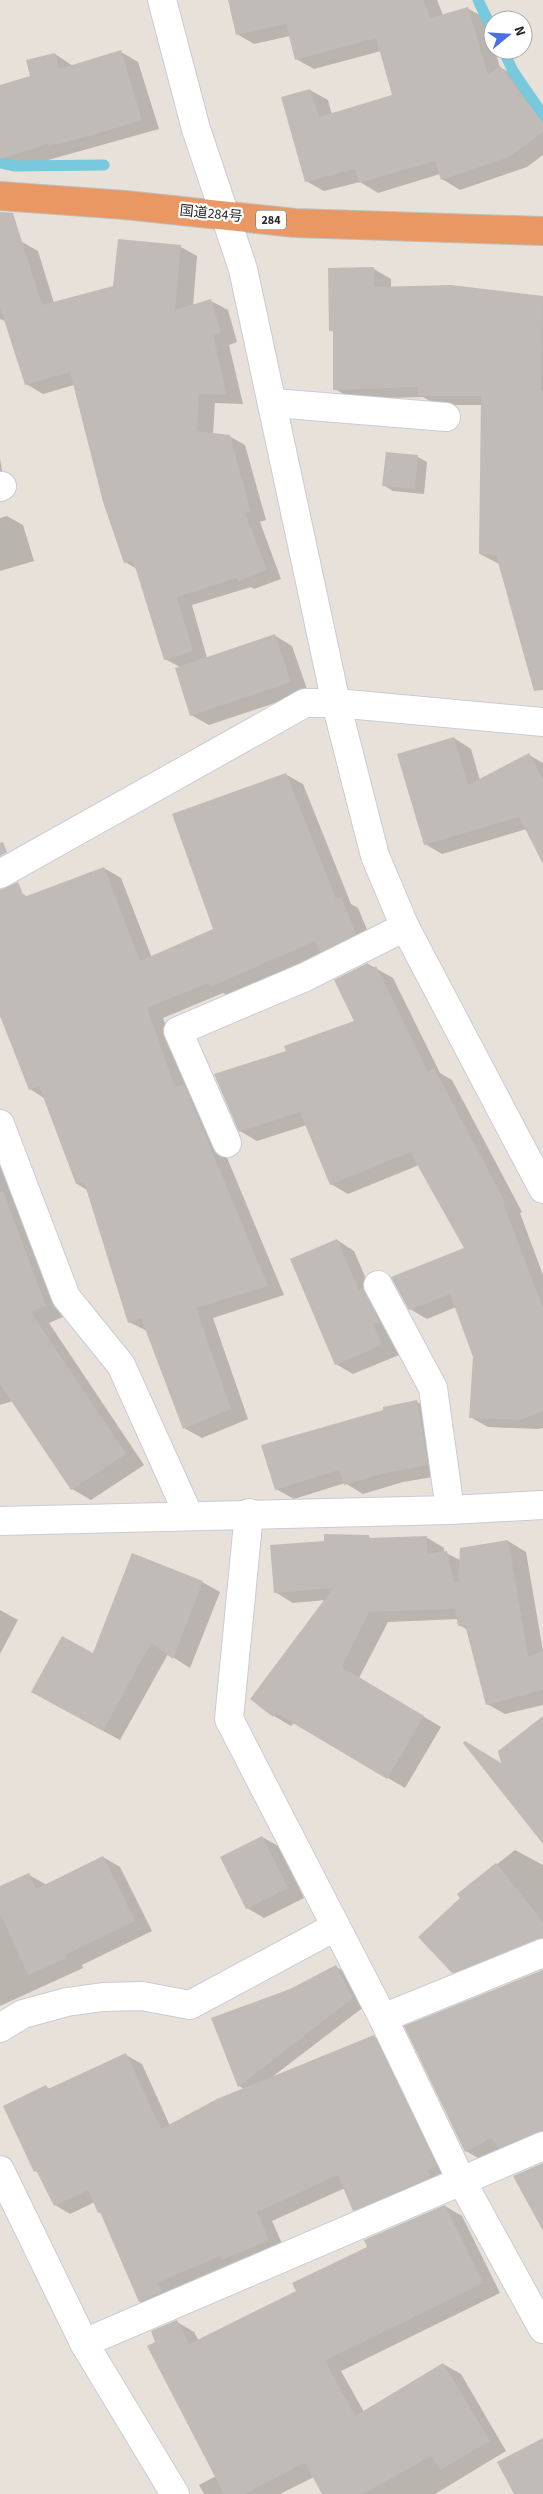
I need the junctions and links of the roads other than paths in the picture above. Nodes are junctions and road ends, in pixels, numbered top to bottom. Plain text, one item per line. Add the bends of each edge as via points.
1 (162, 0) edge
2 (0, 196) edge
3 (227, 215) junction
4 (543, 231) edge
5 (274, 403) junction
6 (446, 417) dead end
7 (336, 703) junction
8 (543, 722) edge
9 (0, 874) edge
10 (405, 927) junction
11 (0, 1124) edge
12 (227, 1143) dead end
13 (543, 1189) edge
14 (378, 1284) dead end
15 (543, 1505) edge
16 (450, 1510) junction
17 (249, 1513) junction
18 (190, 1516) junction
19 (0, 1521) edge
20 (335, 1927) junction
21 (543, 1953) edge
22 (383, 2018) junction
23 (0, 2028) edge
24 (543, 2146) edge
25 (0, 2170) edge
26 (461, 2180) junction
27 (543, 2330) edge
28 (84, 2343) junction
29 (175, 2494) edge

1 - 3 street via 196,129
2 - 3 highway, 国道284号 / 284
3 - 4 highway, 国道284号 / 284 via 295,223
3 - 5 street via 244,269
5 - 6 street
5 - 7 street
7 - 8 street
7 - 9 street via 305,702
7 - 10 street via 375,856
10 - 12 street via 305,977 178,1031
10 - 13 street
11 - 18 street via 66,1297 121,1366
14 - 16 street via 433,1388
15 - 16 street
16 - 17 street
17 - 18 street
17 - 20 street via 229,1719
18 - 19 street
20 - 22 street
20 - 23 street via 190,2005 142,1996 85,1999 23,2014
21 - 22 street
22 - 26 street
24 - 26 street
25 - 28 street
26 - 27 street
26 - 28 street
28 - 29 street

